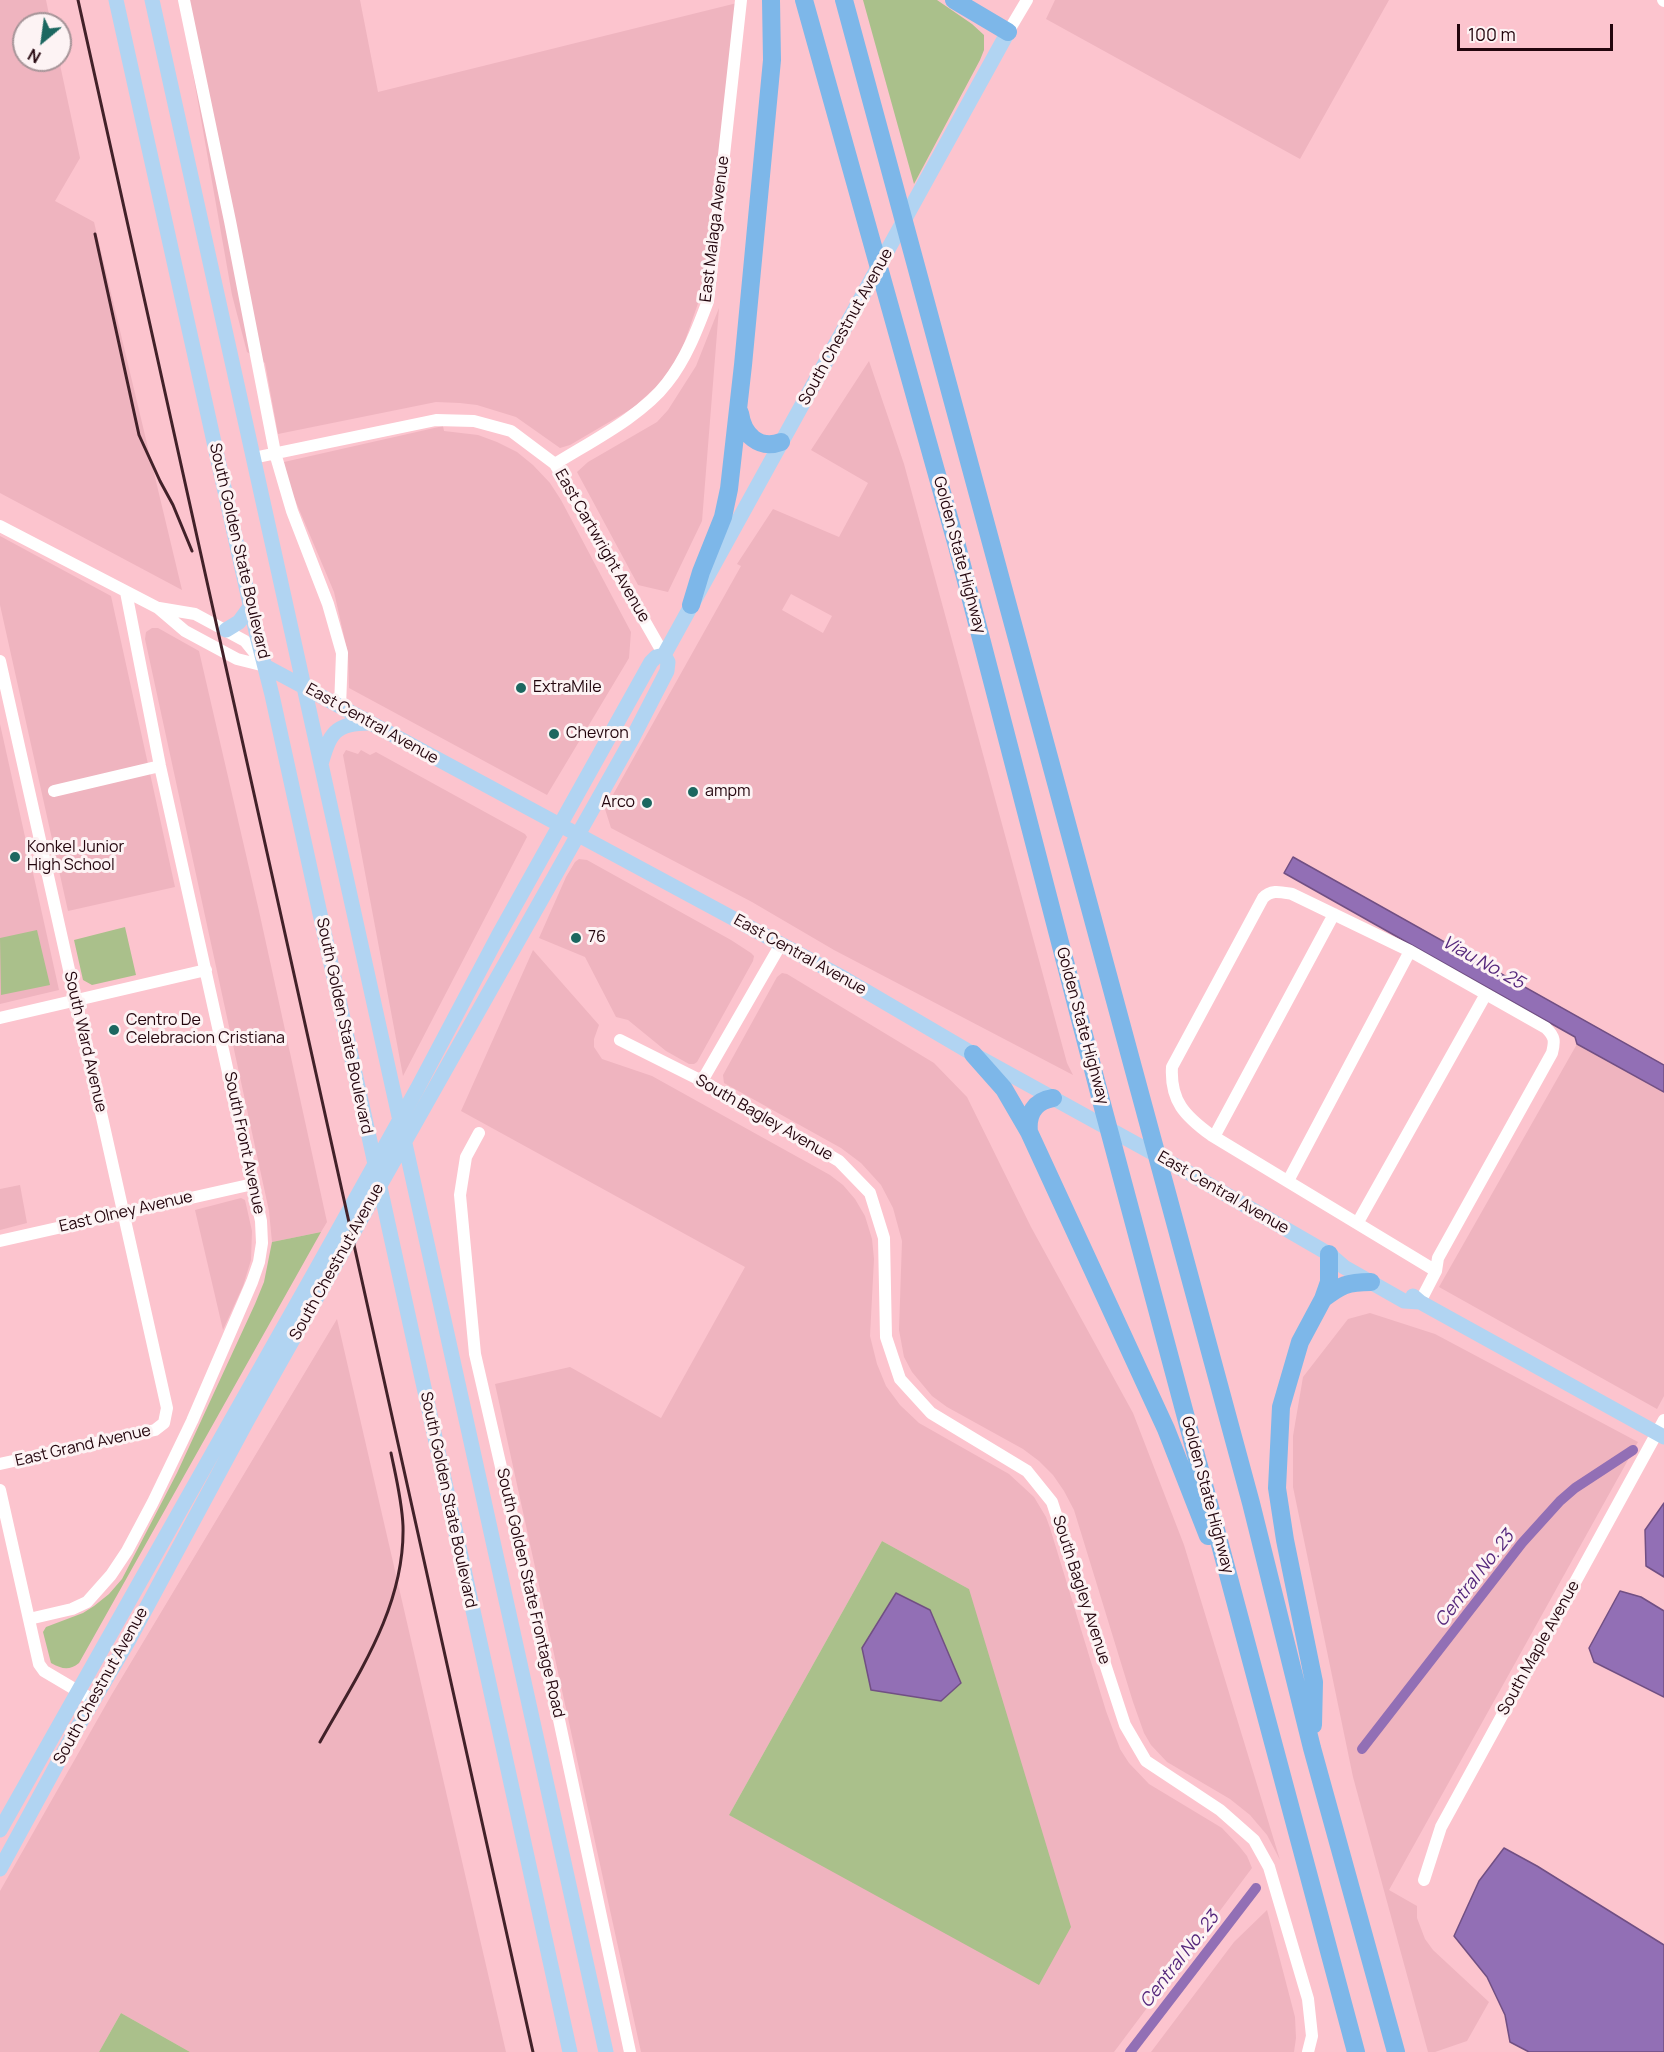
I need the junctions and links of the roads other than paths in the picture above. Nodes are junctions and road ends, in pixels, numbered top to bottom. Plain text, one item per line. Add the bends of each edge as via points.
1 (116, 0) edge
2 (152, 0) edge
3 (184, 0) edge
4 (741, 0) edge
5 (771, 0) edge
6 (804, 0) edge
7 (844, 0) edge
8 (954, 0) edge
9 (1027, 0) edge
10 (1008, 32) junction
11 (739, 403) junction
12 (781, 442) junction
13 (275, 453) junction
14 (253, 458) junction
15 (555, 464) junction
16 (0, 526) edge
17 (126, 592) junction
18 (691, 605) junction
19 (250, 607) junction
20 (158, 608) junction
21 (226, 630) junction
22 (664, 654) junction
23 (0, 661) edge
24 (265, 666) junction
25 (302, 685) junction
26 (340, 706) junction
27 (371, 723) junction
28 (321, 764) junction
29 (160, 766) junction
30 (54, 791) dead end
31 (559, 825) junction
32 (577, 835) junction
33 (1334, 914) junction
34 (780, 944) junction
35 (1410, 951) junction
36 (206, 970) junction
37 (1486, 994) junction
38 (76, 1000) junction
39 (0, 1018) edge
40 (620, 1040) dead end
41 (973, 1054) junction
42 (702, 1081) junction
43 (1060, 1101) junction
44 (1029, 1132) junction
45 (479, 1133) dead end
46 (1214, 1137) junction
47 (1288, 1181) junction
48 (253, 1184) junction
49 (123, 1213) junction
50 (1358, 1222) junction
51 (0, 1241) edge
52 (1329, 1254) junction
53 (1436, 1271) junction
54 (1371, 1282) junction
55 (1323, 1299) junction
56 (1420, 1302) junction
57 (164, 1423) joint
58 (1662, 1430) edge
59 (0, 1464) edge
60 (0, 1490) edge
61 (29, 1618) junction
62 (1241, 1623) junction
63 (77, 1691) junction
64 (93, 1700) junction
65 (1312, 1748) junction
66 (0, 1830) edge
67 (0, 1869) edge
68 (1424, 1880) dead end
69 (570, 2052) edge
70 (606, 2052) edge
71 (630, 2052) edge
72 (1308, 2052) edge
73 (1356, 2052) edge
74 (1396, 2052) edge

1 - 19 main road, South Golden State Boulevard
2 - 14 main road, South Golden State Boulevard
3 - 13 street
4 - 15 street, East Malaga Avenue via 708,301 689,348 666,384 640,410
5 - 11 highway via 772,60
6 - 62 highway, Golden State Highway via 957,546
7 - 65 highway, Golden State Highway via 1242,1468
8 - 10 highway
9 - 10 street, South Chestnut Avenue
10 - 12 main road, South Chestnut Avenue
11 - 12 highway via 746,433 763,443
11 - 18 highway via 726,504
12 - 18 main road, South Chestnut Avenue
13 - 14 street, East Cartwright Avenue
13 - 15 street, East Cartwright Avenue via 436,420 474,421 511,431
13 - 26 street via 342,653
14 - 25 main road, South Golden State Boulevard
15 - 22 street, East Cartwright Avenue
16 - 17 street, East Central Avenue
17 - 20 street, East Central Avenue
17 - 29 street, South Front Avenue
18 - 22 main road, South Chestnut Avenue
19 - 21 main road via 239,622
19 - 24 main road, South Golden State Boulevard
20 - 21 street, East Central Avenue via 195,614
20 - 24 street, East Central Avenue via 185,631 237,659
21 - 24 street, East Central Avenue via 245,641
22 - 31 main road, South Chestnut Avenue via 651,662
22 - 32 main road, South Chestnut Avenue via 667,671
23 - 38 street, South Ward Avenue
24 - 25 main road, East Central Avenue
24 - 69 main road, South Golden State Boulevard
25 - 26 main road, East Central Avenue
25 - 28 main road, South Golden State Boulevard
26 - 27 main road, East Central Avenue
27 - 28 main road via 337,729 329,738
27 - 31 main road, East Central Avenue
28 - 70 main road, South Golden State Boulevard
29 - 30 street
29 - 36 street, South Front Avenue
31 - 32 main road, East Central Avenue
31 - 63 main road, South Chestnut Avenue via 417,1089
32 - 34 main road, East Central Avenue
32 - 64 main road, South Chestnut Avenue
33 - 35 street
33 - 46 street
33 - 46 street via 1278,891 1267,893 1257,908 1172,1067 1173,1091 1182,1109
34 - 41 main road, East Central Avenue
34 - 42 street
35 - 37 street
35 - 47 street
36 - 38 street
36 - 48 street, South Front Avenue
37 - 50 street
37 - 53 street via 1546,1028 1555,1042 1438,1258
38 - 39 street
38 - 49 street, South Ward Avenue
40 - 42 street, South Bagley Avenue
41 - 43 main road, East Central Avenue
41 - 44 highway via 1004,1089
42 - 72 street, South Bagley Avenue via 839,1161 870,1193 884,1238 886,1337 900,1379 930,1413 1027,1471 1052,1502 1125,1725 1146,1761 1254,1840 1269,1867 1308,1999 1312,2036
43 - 44 highway via 1044,1099 1036,1104 1029,1118
43 - 52 main road, East Central Avenue
44 - 62 highway via 1166,1429
45 - 71 street, South Golden State Frontage Road via 466,1157 460,1195 475,1354
46 - 47 street
47 - 50 street
48 - 49 street, East Olney Avenue
48 - 61 street, South Front Avenue via 262,1243 256,1272 153,1502 127,1551 87,1602
49 - 51 street, East Olney Avenue
49 - 57 street, South Ward Avenue via 167,1408
50 - 53 street
52 - 54 main road, East Central Avenue
52 - 55 highway via 1329,1282
52 - 56 main road, East Central Avenue via 1352,1259
53 - 56 street
54 - 55 highway via 1340,1286
54 - 56 main road, East Central Avenue via 1404,1301
55 - 65 highway via 1300,1342 1281,1407 1277,1488 1314,1682
56 - 58 main road, East Central Avenue
57 - 59 street, East Grand Avenue via 155,1430
58 - 68 street, South Maple Avenue via 1441,1827
60 - 61 street
61 - 63 street via 39,1664
62 - 73 highway, Golden State Highway
63 - 64 street
63 - 66 main road, South Chestnut Avenue
64 - 67 main road, South Chestnut Avenue
65 - 74 highway, Golden State Highway

